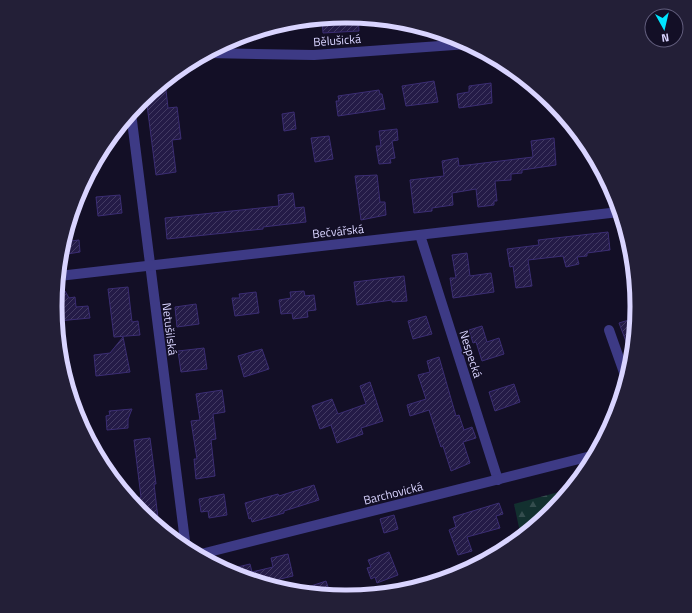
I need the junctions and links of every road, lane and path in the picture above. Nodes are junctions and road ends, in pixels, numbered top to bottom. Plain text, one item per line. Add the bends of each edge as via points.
1 (454, 45) edge
2 (219, 53) edge
3 (132, 121) edge
4 (613, 213) edge
5 (420, 235) junction
6 (149, 264) junction
7 (64, 275) edge
8 (609, 330) dead end
9 (623, 368) edge
10 (586, 457) edge
11 (498, 480) junction
12 (185, 540) edge
13 (206, 553) edge

1 - 2 street, Bělušická via 314,55
3 - 6 street, Netušilská
4 - 5 street, Bečvářská
5 - 6 street, Bečvářská
5 - 11 street, Nespecká
6 - 7 street, Bečvářská
6 - 12 street, Netušilská
8 - 9 street
10 - 11 street, Barchovická
11 - 13 street, Barchovická

